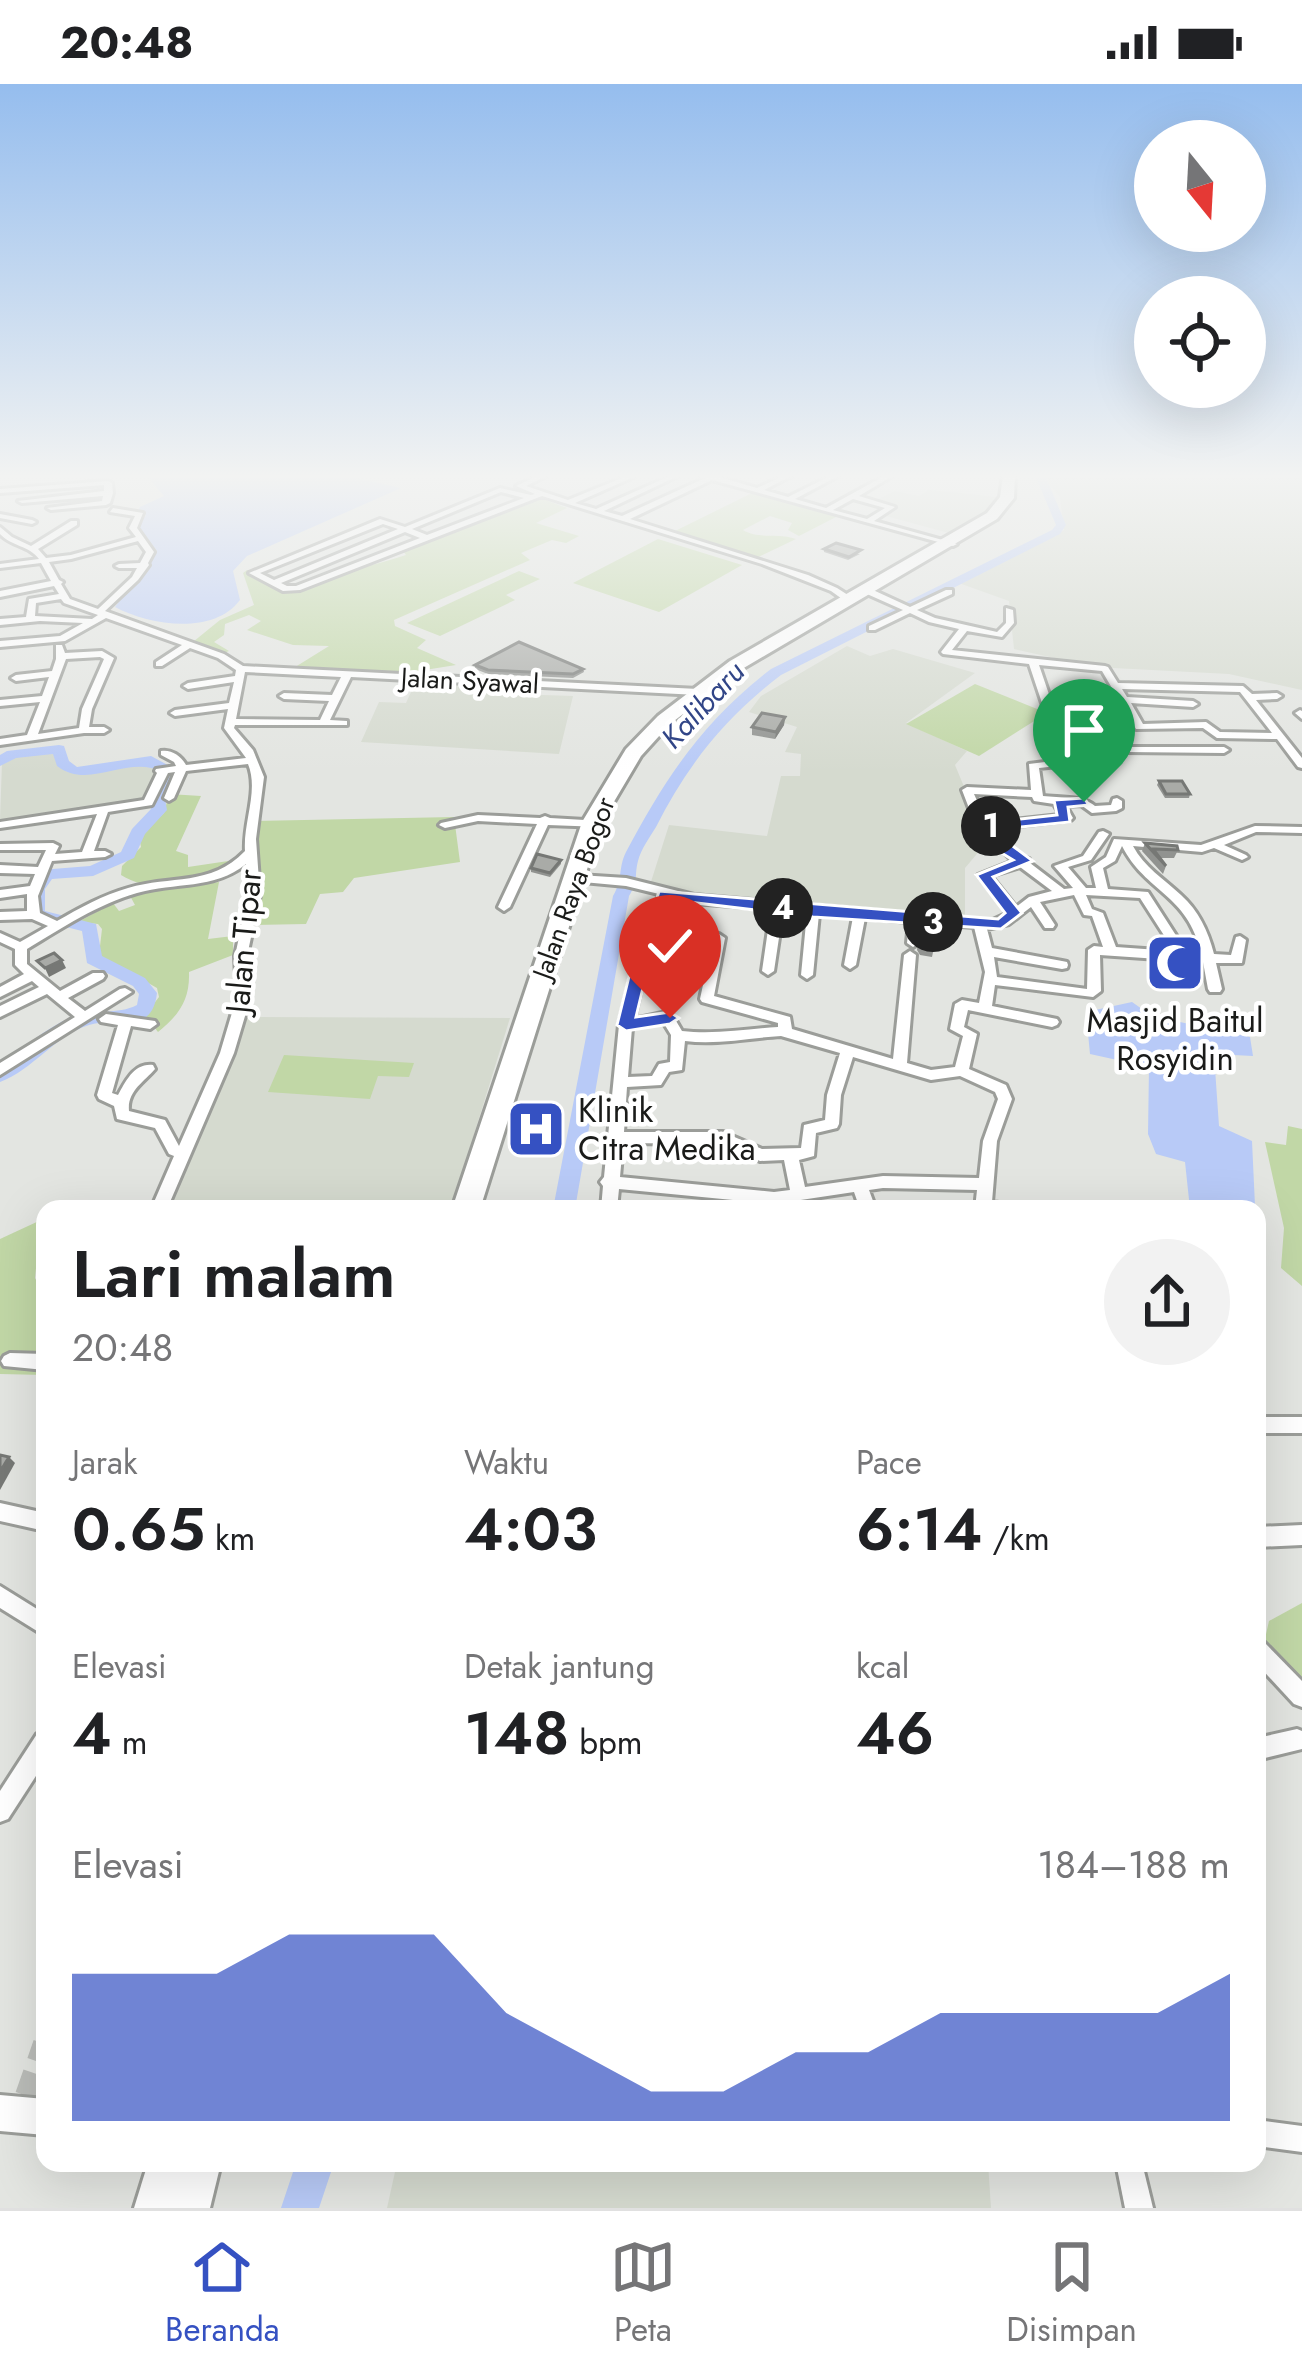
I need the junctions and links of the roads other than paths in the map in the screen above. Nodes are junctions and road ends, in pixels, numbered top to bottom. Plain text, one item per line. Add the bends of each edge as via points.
1 (53, 574) edge
2 (70, 574) dead end
3 (137, 574) edge
4 (257, 574) edge
5 (295, 574) edge
6 (335, 574) edge
7 (801, 574) edge
8 (891, 574) edge
9 (57, 580) junction
10 (274, 583) junction
11 (859, 590) junction
12 (949, 592) dead end
13 (0, 594) edge
14 (62, 596) junction
15 (908, 608) junction
16 (1010, 610) dead end
17 (966, 615) dead end
18 (100, 616) junction
19 (923, 616) junction
20 (30, 618) junction
21 (0, 622) edge
22 (910, 626) dead end
23 (958, 627) junction
24 (872, 628) dead end
25 (999, 634) junction
26 (103, 639) dead end
27 (0, 644) edge
28 (187, 646) junction
29 (61, 648) junction
30 (1010, 661) junction
31 (1033, 662) junction
32 (159, 664) dead end
33 (54, 674) junction
34 (240, 674) junction
35 (346, 675) junction
36 (16, 677) dead end
37 (188, 686) dead end
38 (1118, 686) junction
39 (698, 692) junction
40 (284, 696) dead end
41 (1277, 696) dead end
42 (1249, 697) junction
43 (334, 698) junction
44 (43, 699) junction
45 (1123, 700) junction
46 (0, 703) edge
47 (1193, 704) dead end
48 (233, 705) junction
49 (175, 713) dead end
50 (229, 722) junction
51 (323, 723) junction
52 (343, 723) dead end
53 (84, 730) junction
54 (104, 730) dead end
55 (1302, 734) edge
56 (1279, 735) junction
57 (32, 738) junction
58 (0, 742) edge
59 (1224, 749) dead end
60 (1130, 750) dead end
61 (215, 752) dead end
62 (165, 753) dead end
63 (253, 760) junction
64 (231, 765) junction
65 (1302, 765) edge
66 (171, 770) junction
67 (1037, 794) junction
68 (169, 798) dead end
69 (1117, 801) dead end
70 (1059, 803) junction
71 (104, 809) junction
72 (545, 819) junction
73 (597, 823) junction
74 (0, 825) edge
75 (445, 826) dead end
76 (981, 827) junction
77 (1302, 830) edge
78 (1102, 834) dead end
79 (1125, 841) junction
80 (1216, 845) junction
81 (0, 848) edge
82 (251, 852) junction
83 (87, 854) junction
84 (105, 854) dead end
85 (1020, 857) junction
86 (1243, 857) dead end
87 (46, 865) junction
88 (0, 869) edge
89 (583, 878) junction
90 (34, 889) junction
91 (1061, 892) junction
92 (1080, 892) junction
93 (1103, 893) junction
94 (0, 894) edge
95 (664, 894) junction
96 (1033, 900) junction
97 (504, 907) dead end
98 (777, 908) junction
99 (813, 912) junction
100 (1014, 913) junction
101 (34, 915) junction
102 (0, 916) edge
103 (859, 916) junction
104 (660, 917) junction
105 (693, 920) dead end
106 (915, 920) junction
107 (60, 924) junction
108 (980, 925) junction
109 (1049, 925) dead end
110 (0, 937) edge
111 (719, 938) dead end
112 (1171, 938) dead end
113 (1240, 940) dead end
114 (21, 947) junction
115 (1112, 950) junction
116 (989, 952) junction
117 (1207, 957) junction
118 (850, 965) dead end
119 (1062, 965) dead end
120 (768, 971) dead end
121 (638, 972) junction
122 (34, 974) junction
123 (807, 975) dead end
124 (98, 976) dead end
125 (685, 976) dead end
126 (990, 980) junction
127 (1215, 989) dead end
128 (54, 992) junction
129 (125, 992) dead end
130 (0, 993) edge
131 (985, 1009) junction
132 (0, 1012) edge
133 (82, 1016) junction
134 (106, 1019) dead end
135 (126, 1021) junction
136 (1052, 1022) dead end
137 (150, 1024) dead end
138 (626, 1025) junction
139 (784, 1031) junction
140 (678, 1036) junction
141 (848, 1051) junction
142 (900, 1064) junction
143 (148, 1069) dead end
144 (0, 1070) edge
145 (961, 1071) junction
146 (624, 1082) junction
147 (121, 1102) junction
148 (614, 1137) junction
149 (185, 1154) junction
150 (790, 1155) junction
151 (608, 1182) junction
152 (860, 1184) junction
153 (984, 1184) junction
154 (799, 1194) junction
155 (163, 1200) edge
156 (469, 1200) edge
157 (482, 1200) edge
158 (609, 1200) edge
159 (731, 1200) edge
160 (782, 1200) edge
161 (865, 1200) edge
162 (983, 1200) edge
163 (10, 1361) dead end
164 (36, 1362) edge
165 (1266, 1425) edge
166 (1302, 1425) edge
167 (0, 1512) edge
168 (36, 1520) edge
169 (1302, 1535) edge
170 (1266, 1537) edge
171 (0, 1596) edge
172 (36, 1620) edge
173 (1266, 1658) edge
174 (1302, 1696) edge
175 (1297, 1741) dead end
176 (1266, 1747) edge
177 (36, 1756) edge
178 (0, 1811) edge
179 (1266, 2134) edge
180 (1302, 2139) edge
181 (170, 2172) edge
182 (195, 2172) edge
183 (1131, 2172) edge
184 (160, 2208) edge
185 (185, 2208) edge
186 (1139, 2208) edge

1 - 9 street
2 - 9 street
3 - 18 street
4 - 10 street
5 - 10 street
6 - 10 street via 295,589
7 - 11 street
8 - 11 highway, Jalan Raya Bogor
9 - 13 street
9 - 14 street
11 - 15 street
11 - 39 highway, Jalan Raya Bogor
11 - 73 highway, Jalan Raya Bogor via 688,707 642,753
12 - 15 street
14 - 18 street
14 - 20 street via 32,601
15 - 19 street
15 - 24 street
16 - 25 street
17 - 23 street
18 - 20 street
18 - 28 street
18 - 29 street
19 - 22 street
19 - 23 street
20 - 21 street
23 - 25 street
23 - 30 street via 946,652
25 - 30 street
26 - 29 street via 94,648
27 - 29 street
28 - 32 street
28 - 34 street
29 - 33 street
29 - 53 street via 109,658
30 - 31 street
31 - 38 street via 1100,667
31 - 67 street via 1067,762 1033,767
33 - 36 street
33 - 44 street
34 - 35 street, Jalan Syawal
34 - 37 street
34 - 48 street
35 - 39 street, Jalan Syawal
35 - 43 street
38 - 42 street via 1240,689
38 - 45 street
39 - 73 highway, Jalan Raya Bogor via 633,754
40 - 43 street
41 - 42 street
42 - 56 street
43 - 51 street
44 - 46 street
44 - 57 street
45 - 47 street
45 - 56 street via 1141,727
48 - 49 street
48 - 50 street
50 - 51 street
50 - 63 street
51 - 52 street
53 - 54 street
53 - 57 street
55 - 56 street
56 - 65 street
57 - 58 street
59 - 60 street
61 - 64 street
62 - 66 street via 178,760
63 - 64 street
63 - 82 street, Jalan Tipar via 259,777
64 - 66 street
66 - 68 street
66 - 71 street via 151,802
67 - 70 street
67 - 76 street via 967,790
69 - 70 street via 1117,808 1092,810 1084,802
70 - 76 street via 1066,818
71 - 74 street
71 - 83 street
72 - 73 street
72 - 75 street via 468,818
72 - 97 street
73 - 89 highway, Jalan Raya Bogor
73 - 156 highway, Jalan Raya Bogor
76 - 85 street
77 - 80 street via 1255,829
78 - 92 street via 1087,858 1060,866
79 - 80 street
79 - 93 street via 1097,867
79 - 117 street via 1134,861 1190,911
80 - 86 street
81 - 87 street via 52,846
82 - 107 street via 211,880 139,889
82 - 149 street, Jalan Tipar via 244,996
83 - 84 street
83 - 87 street
85 - 91 street
85 - 100 street via 984,875
87 - 88 street
87 - 90 street
89 - 95 street
89 - 157 highway, Jalan Raya Bogor
90 - 94 street
90 - 101 street
91 - 92 street
91 - 96 street
92 - 93 street
92 - 115 street
93 - 112 street via 1147,897
95 - 98 street
95 - 104 street
96 - 100 street
96 - 109 street
98 - 99 street
98 - 120 street
99 - 103 street
99 - 123 street
100 - 108 street via 1001,924
101 - 102 street
101 - 107 street
103 - 106 street
103 - 118 street
104 - 105 street
104 - 121 street
106 - 108 street
106 - 142 street
107 - 114 street
108 - 116 street
110 - 114 street
111 - 139 street via 707,999 785,1020
113 - 117 street via 1237,960
114 - 122 street via 19,961
115 - 117 street
115 - 126 street via 1093,951 1088,994
116 - 119 street
116 - 126 street
117 - 127 street
121 - 125 street
121 - 138 street
122 - 128 street
122 - 130 street
124 - 128 street
126 - 131 street
128 - 132 street
128 - 133 street
129 - 133 street
131 - 136 street
131 - 145 street via 961,1006 957,1029 970,1034
133 - 144 street
134 - 135 street
135 - 137 street
135 - 147 street via 103,1091
138 - 140 street via 670,1018
138 - 146 street
139 - 140 street
139 - 141 street
140 - 146 street via 677,1066 664,1068 657,1081
141 - 142 street
141 - 150 street via 832,1124 809,1129 809,1152
142 - 145 street via 931,1076
143 - 147 street
145 - 153 street via 1004,1091
146 - 148 street
147 - 149 street via 122,1115 160,1124 173,1149
148 - 150 street via 723,1138 760,1155
148 - 151 street
149 - 155 street, Jalan Tipar
150 - 154 street
151 - 158 street
151 - 159 street
152 - 153 street
152 - 154 street
152 - 161 street
153 - 162 street
154 - 160 street
163 - 164 street
165 - 166 street
167 - 168 street
169 - 170 street
171 - 172 street
173 - 174 street
175 - 176 street
177 - 178 street
179 - 180 street
181 - 184 highway
182 - 185 highway
183 - 186 street

